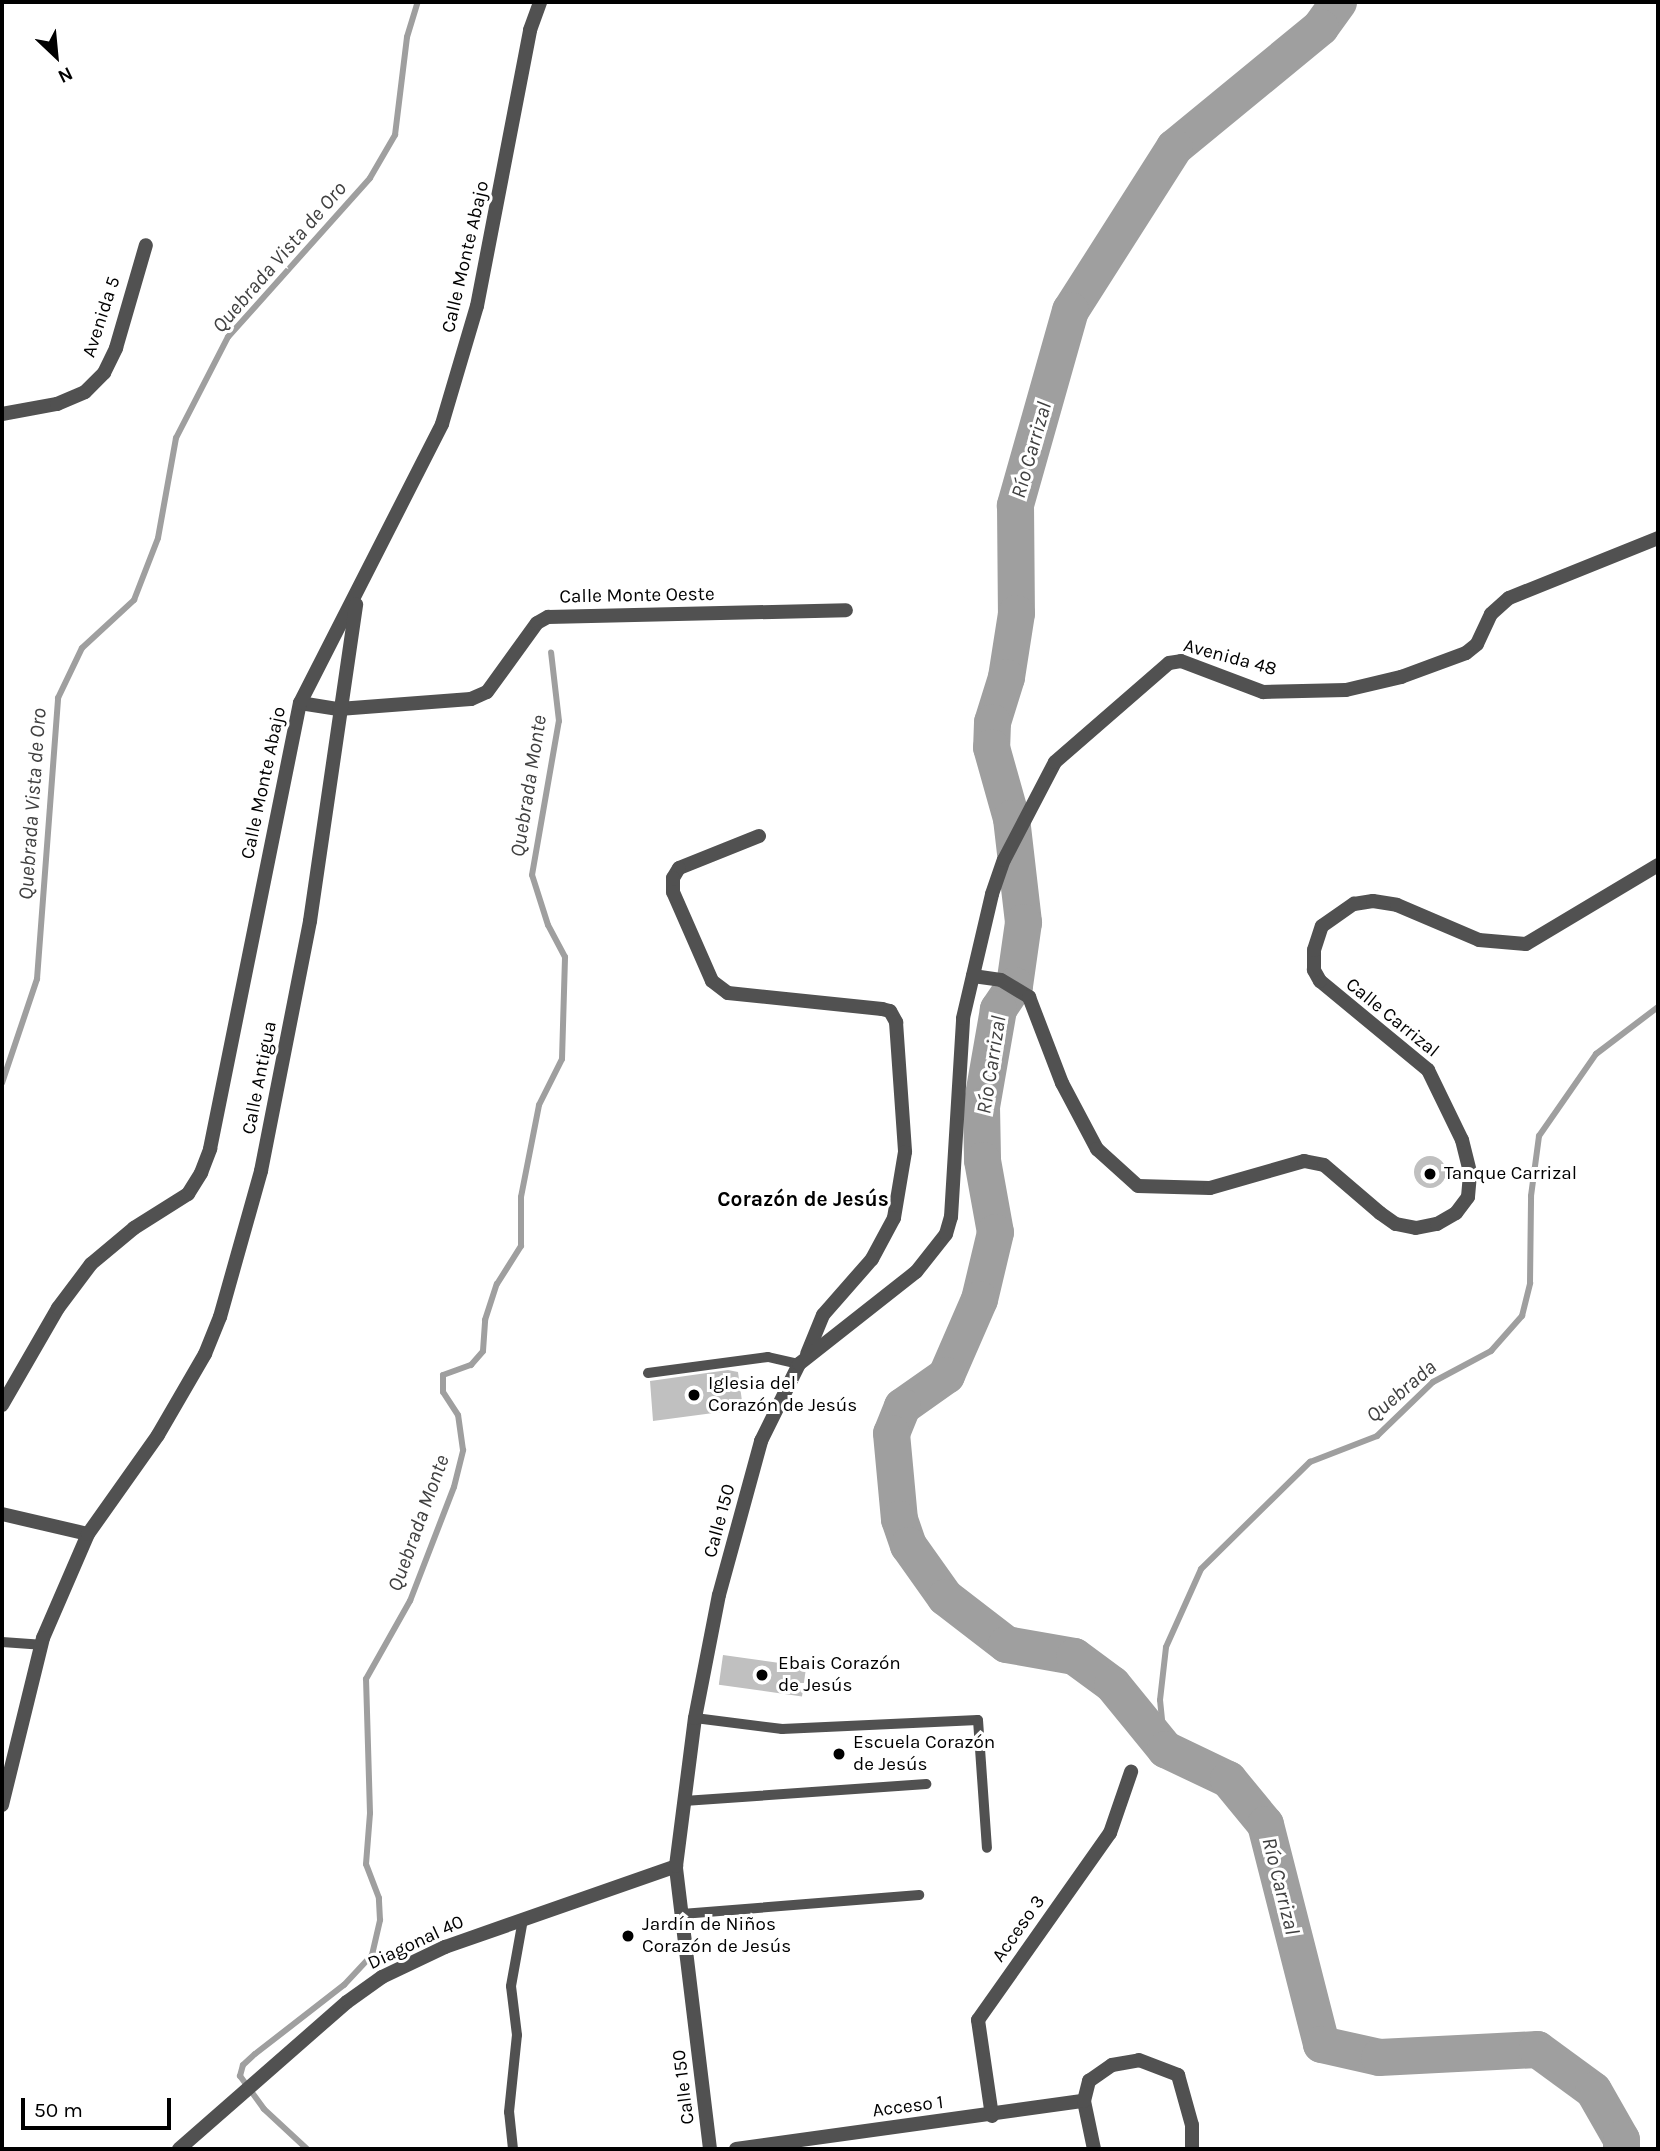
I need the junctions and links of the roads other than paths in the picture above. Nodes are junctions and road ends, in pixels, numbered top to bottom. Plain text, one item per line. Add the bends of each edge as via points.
1 (540, 2) edge
2 (146, 245) dead end
3 (2, 414) edge
4 (1658, 538) edge
5 (358, 592) junction
6 (846, 610) dead end
7 (300, 703) junction
8 (339, 709) junction
9 (760, 836) dead end
10 (1658, 865) edge
11 (973, 975) junction
12 (803, 1360) junction
13 (648, 1373) dead end
14 (2, 1405) edge
15 (2, 1514) edge
16 (88, 1534) junction
17 (2, 1642) edge
18 (41, 1644) junction
19 (695, 1718) junction
20 (1131, 1772) dead end
21 (926, 1784) dead end
22 (684, 1801) junction
23 (2, 1805) edge
24 (987, 1848) dead end
25 (676, 1866) junction
26 (919, 1895) dead end
27 (682, 1914) junction
28 (523, 1919) junction
29 (1084, 2101) junction
30 (992, 2116) junction
31 (179, 2149) edge
32 (513, 2149) edge
33 (710, 2149) edge
34 (736, 2149) edge
35 (1094, 2149) edge
36 (1192, 2149) edge

1 - 5 street, Calle Monte Abajo via 530,30 477,306 442,424
2 - 3 street, Avenida 5 via 116,348 104,373 86,392 57,404
4 - 11 street, Avenida 48 via 1509,598 1492,614 1477,645 1401,677 1346,690 1263,692 1181,661 1168,663 1055,762 1004,860
5 - 7 street, Calle Monte Abajo
5 - 8 street, Calle Antigua
6 - 8 street, Calle Monte Oeste via 548,617 537,623 479,696
7 - 8 street, Calle Monte Oeste
7 - 14 street, Calle Monte Abajo via 210,1149 201,1173 188,1194 134,1228 91,1264 58,1308
8 - 16 street, Calle Antigua via 305,949 261,1171 220,1317 205,1354 158,1435
9 - 12 street via 679,868 673,878 673,892 712,981 728,993 882,1009 890,1011 896,1022 905,1152 894,1218 872,1259 823,1315
10 - 11 street, Calle Carrizal via 1526,944 1479,940 1396,905 1373,901 1354,904 1322,926 1314,950 1314,970 1320,981 1428,1070 1462,1140 1470,1172 1468,1197 1456,1213 1437,1224 1416,1228 1396,1224 1324,1165 1304,1161 1210,1188 1138,1186 1097,1149 1062,1083 1029,997 1014,985
11 - 12 street, Calle 150 via 963,1018 951,1217 946,1234 916,1272
12 - 13 lane via 768,1357
12 - 19 street, Calle 150 via 761,1441 719,1595
15 - 16 street
16 - 18 street
17 - 18 lane
18 - 23 street
19 - 22 street, Calle 150
19 - 24 lane via 782,1729 978,1720
20 - 30 street, Acceso 3 via 1110,1833 978,2020 976,2031
21 - 22 lane
22 - 25 street, Calle 150
25 - 27 street, Calle 150
25 - 28 street, Diagonal 40
26 - 27 lane
27 - 33 street, Calle 150
28 - 31 street, Diagonal 40 via 445,1947 382,1977 346,2002
28 - 32 lane via 511,1986 517,2035 509,2112
29 - 30 street, Acceso 1
29 - 35 street
29 - 36 street via 1089,2081 1112,2065 1139,2060 1166,2067 1178,2075 1184,2089
30 - 34 street, Acceso 1

